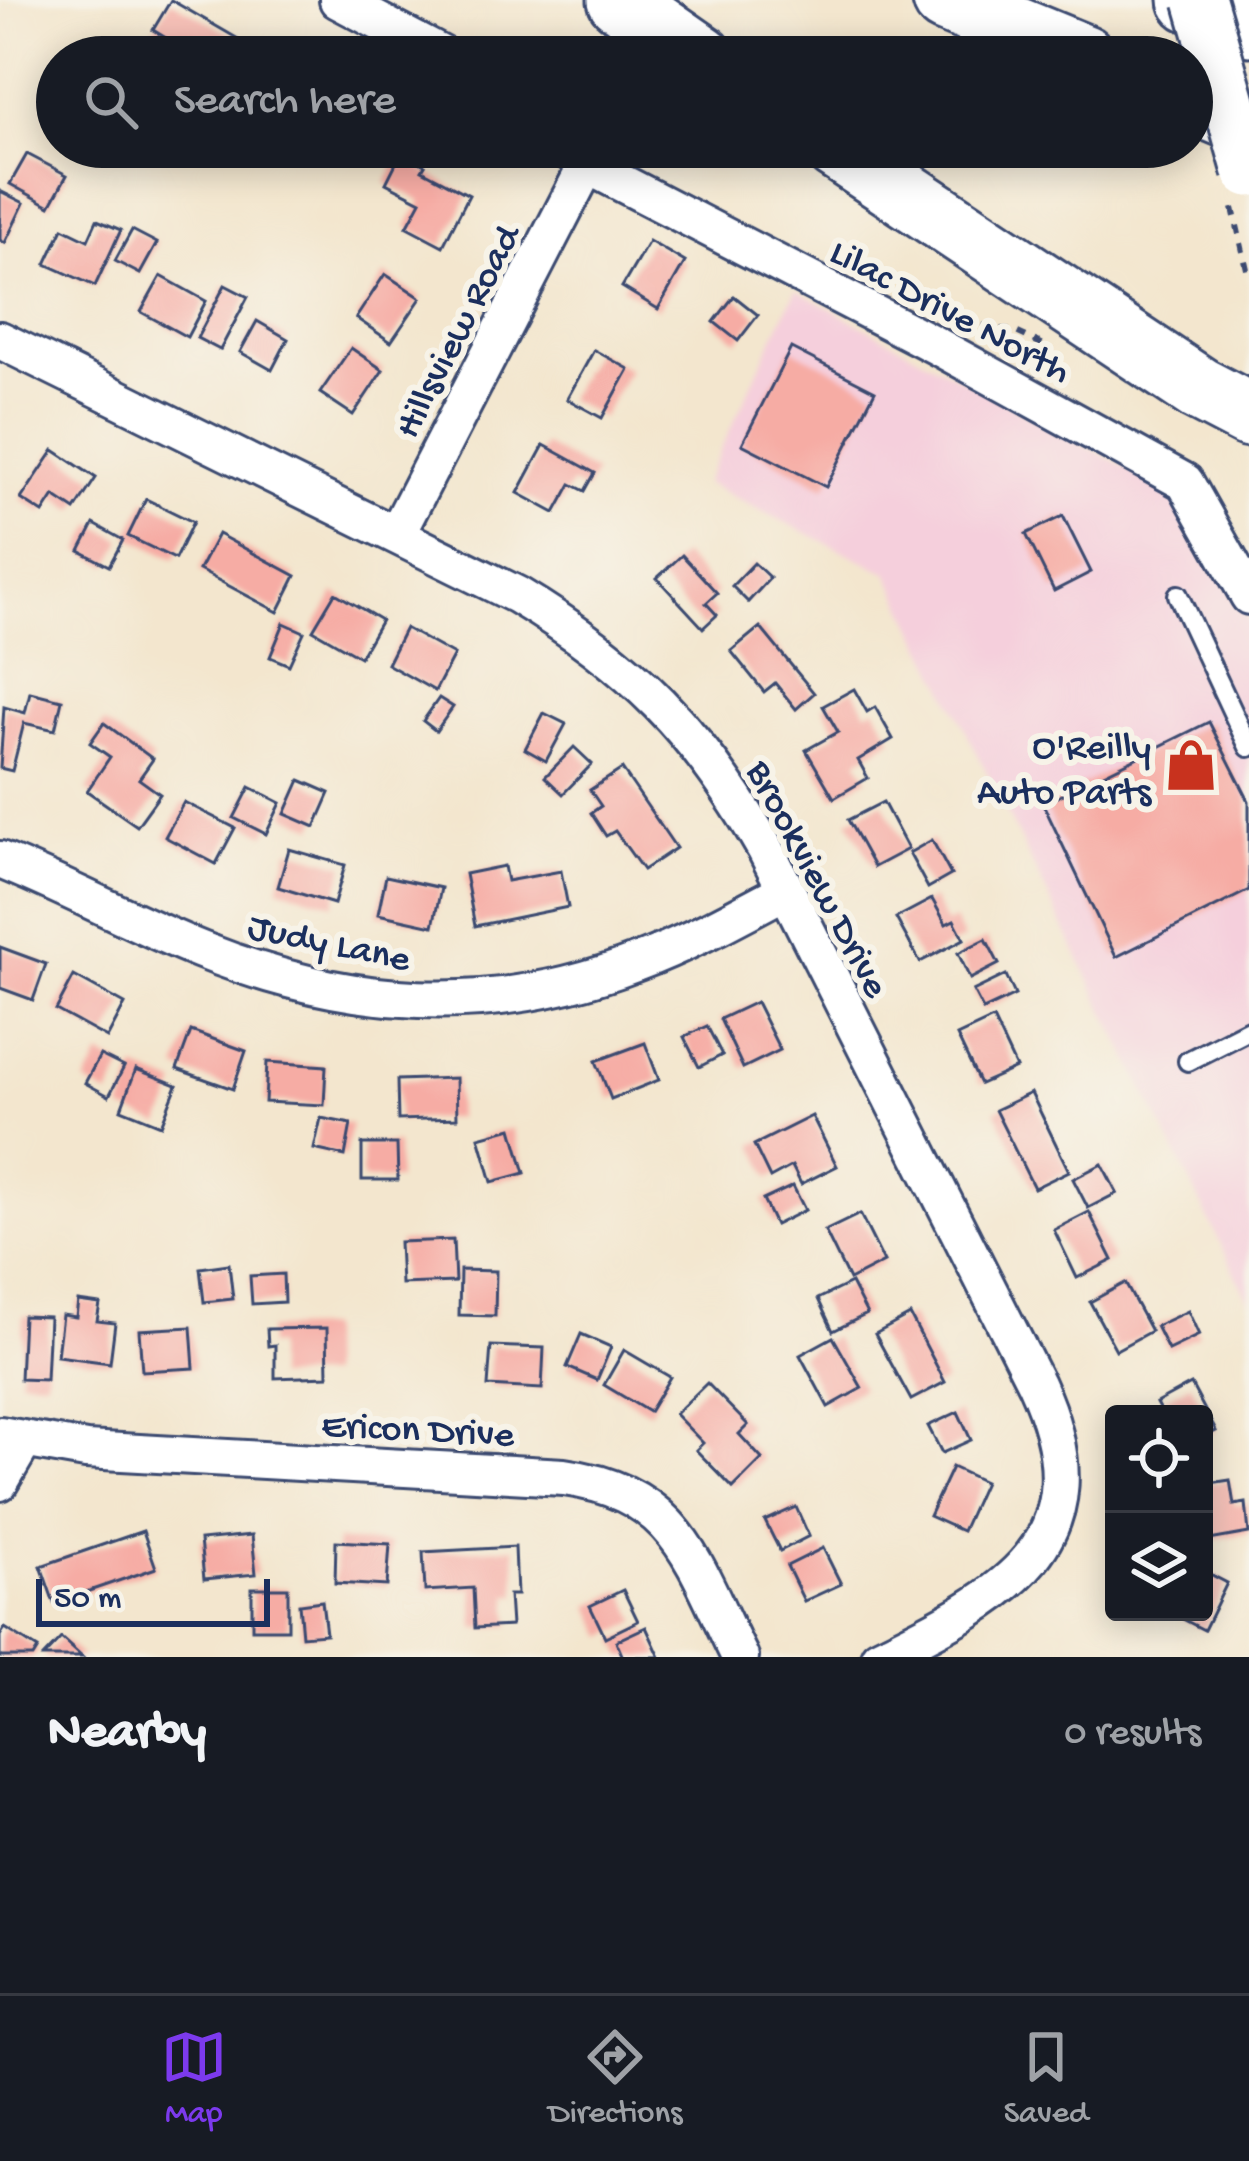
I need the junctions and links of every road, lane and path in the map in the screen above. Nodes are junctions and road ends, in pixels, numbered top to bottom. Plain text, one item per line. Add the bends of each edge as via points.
1 (338, 0) edge
2 (620, 0) edge
3 (944, 0) edge
4 (1191, 0) edge
5 (1200, 0) edge
6 (1249, 24) edge
7 (406, 36) edge
8 (672, 36) edge
9 (1032, 36) edge
10 (1210, 36) edge
11 (1213, 45) edge
12 (1213, 109) edge
13 (1249, 124) edge
14 (569, 168) edge
15 (598, 168) edge
16 (867, 168) edge
17 (1249, 171) edge
18 (958, 321) dead end
19 (0, 340) edge
20 (1055, 351) dead end
21 (1249, 415) edge
22 (397, 533) junction
23 (1178, 595) dead end
24 (1249, 596) edge
25 (1249, 747) edge
26 (0, 860) edge
27 (786, 890) junction
28 (1249, 1030) edge
29 (1188, 1061) dead end
30 (12, 1438) edge
31 (0, 1482) edge
32 (740, 1657) edge
33 (879, 1657) edge

1 - 7 street
2 - 8 highway
3 - 9 highway
4 - 6 highway
5 - 10 main road, bridge
11 - 17 main road, bridge
12 - 13 highway
14 - 22 street, Hillsview Road
15 - 24 street, Lilac Drive North via 1186,482
16 - 21 highway
18 - 20 path via 1016,332
19 - 22 street, Brookview Drive
22 - 27 street, Brookview Drive via 517,595 627,670 718,771
23 - 25 lane
26 - 27 street, Judy Lane via 280,979 418,1001 576,982 638,962
27 - 33 street, Brookview Drive via 1036,1384 1058,1455 1045,1535 1017,1576 979,1606
28 - 29 lane
30 - 31 street
30 - 32 street, Ericon Drive via 86,1450 602,1482 669,1524

